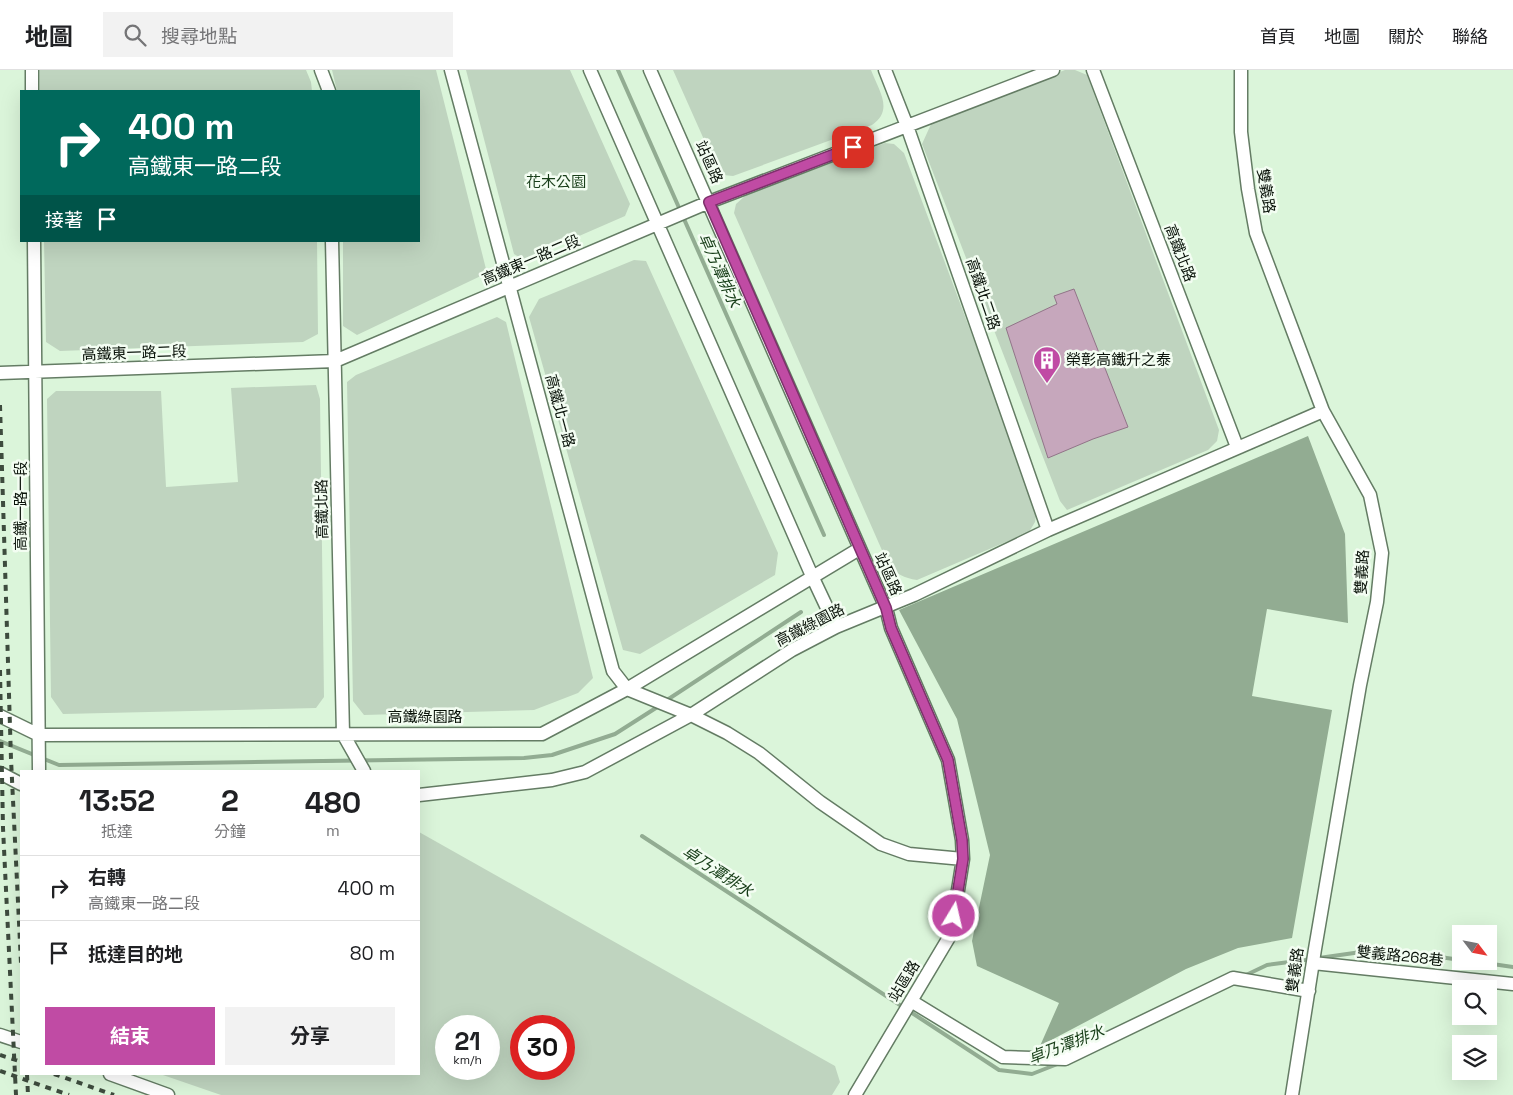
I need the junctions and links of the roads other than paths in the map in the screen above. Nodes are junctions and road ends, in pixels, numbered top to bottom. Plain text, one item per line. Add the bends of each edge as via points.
1 (32, 70) edge
2 (321, 70) edge
3 (451, 70) edge
4 (590, 70) edge
5 (650, 70) edge
6 (885, 70) edge
7 (1053, 70) edge
8 (1093, 70) edge
9 (1241, 70) edge
10 (32, 90) edge
11 (329, 90) edge
12 (906, 126) junction
13 (709, 202) junction
14 (658, 224) junction
15 (34, 242) edge
16 (332, 242) edge
17 (510, 287) junction
18 (334, 360) junction
19 (36, 373) junction
20 (0, 374) edge
21 (1323, 411) junction
22 (1237, 447) junction
23 (1048, 530) junction
24 (859, 549) junction
25 (812, 576) junction
26 (886, 608) junction
27 (836, 627) junction
28 (627, 690) junction
29 (691, 715) junction
30 (0, 716) edge
31 (343, 734) junction
32 (39, 736) junction
33 (39, 770) edge
34 (363, 770) edge
35 (0, 773) edge
36 (20, 783) edge
37 (420, 794) edge
38 (963, 859) junction
39 (1313, 964) junction
40 (1513, 984) edge
41 (1309, 991) junction
42 (908, 1007) junction
43 (0, 1035) edge
44 (20, 1042) edge
45 (113, 1075) edge
46 (168, 1095) edge
47 (855, 1095) edge
48 (1292, 1095) edge

1 - 10 street
2 - 11 street
3 - 17 street, 高鐵北一路
4 - 14 street
5 - 13 street, 站區路
6 - 12 street, 高鐵北二路
7 - 12 street, 高鐵東一路二段
8 - 22 street, 高鐵北路
9 - 21 street, 雙義路 via 1240,132 1256,233
12 - 13 street, 高鐵東一路二段
12 - 23 street, 高鐵北二路
13 - 14 street, 高鐵東一路二段
13 - 24 street, 站區路
14 - 17 street, 高鐵東一路二段
14 - 25 street
15 - 19 street, 高鐵一路一段
16 - 18 street, 高鐵北路
17 - 18 street, 高鐵東一路二段
17 - 28 street, 高鐵北一路 via 613,671
18 - 19 street, 高鐵東一路二段
18 - 31 street, 高鐵北路
19 - 20 street, 高鐵東一路二段
19 - 32 street, 高鐵一路一段
21 - 22 street, 高鐵綠園路
21 - 39 street, 雙義路 via 1370,495 1382,553 1377,602 1358,695
22 - 23 street, 高鐵綠園路
23 - 26 street, 高鐵綠園路
24 - 25 street, 高鐵綠園路
24 - 26 street, 站區路
25 - 27 street
25 - 28 street, 高鐵綠園路
26 - 27 street, 高鐵綠園路
26 - 38 street, 站區路 via 891,628 948,760
27 - 29 street, 高鐵綠園路 via 792,650
28 - 29 street
28 - 31 street, 高鐵綠園路 via 542,734
29 - 37 street, 高鐵綠園路 via 586,772 552,780
29 - 38 street via 759,753 880,844 909,854
30 - 32 street, 高鐵綠園路
31 - 32 street, 高鐵綠園路
31 - 34 street, 高鐵北路
32 - 33 street, 高鐵一路一段
35 - 36 street
38 - 42 street, 站區路 via 951,934
39 - 40 street, 雙義路268巷
39 - 41 street, 雙義路
41 - 42 street via 1234,978 1065,1059 1003,1057
41 - 48 street, 雙義路
42 - 47 street, 站區路
43 - 44 street
45 - 46 street

